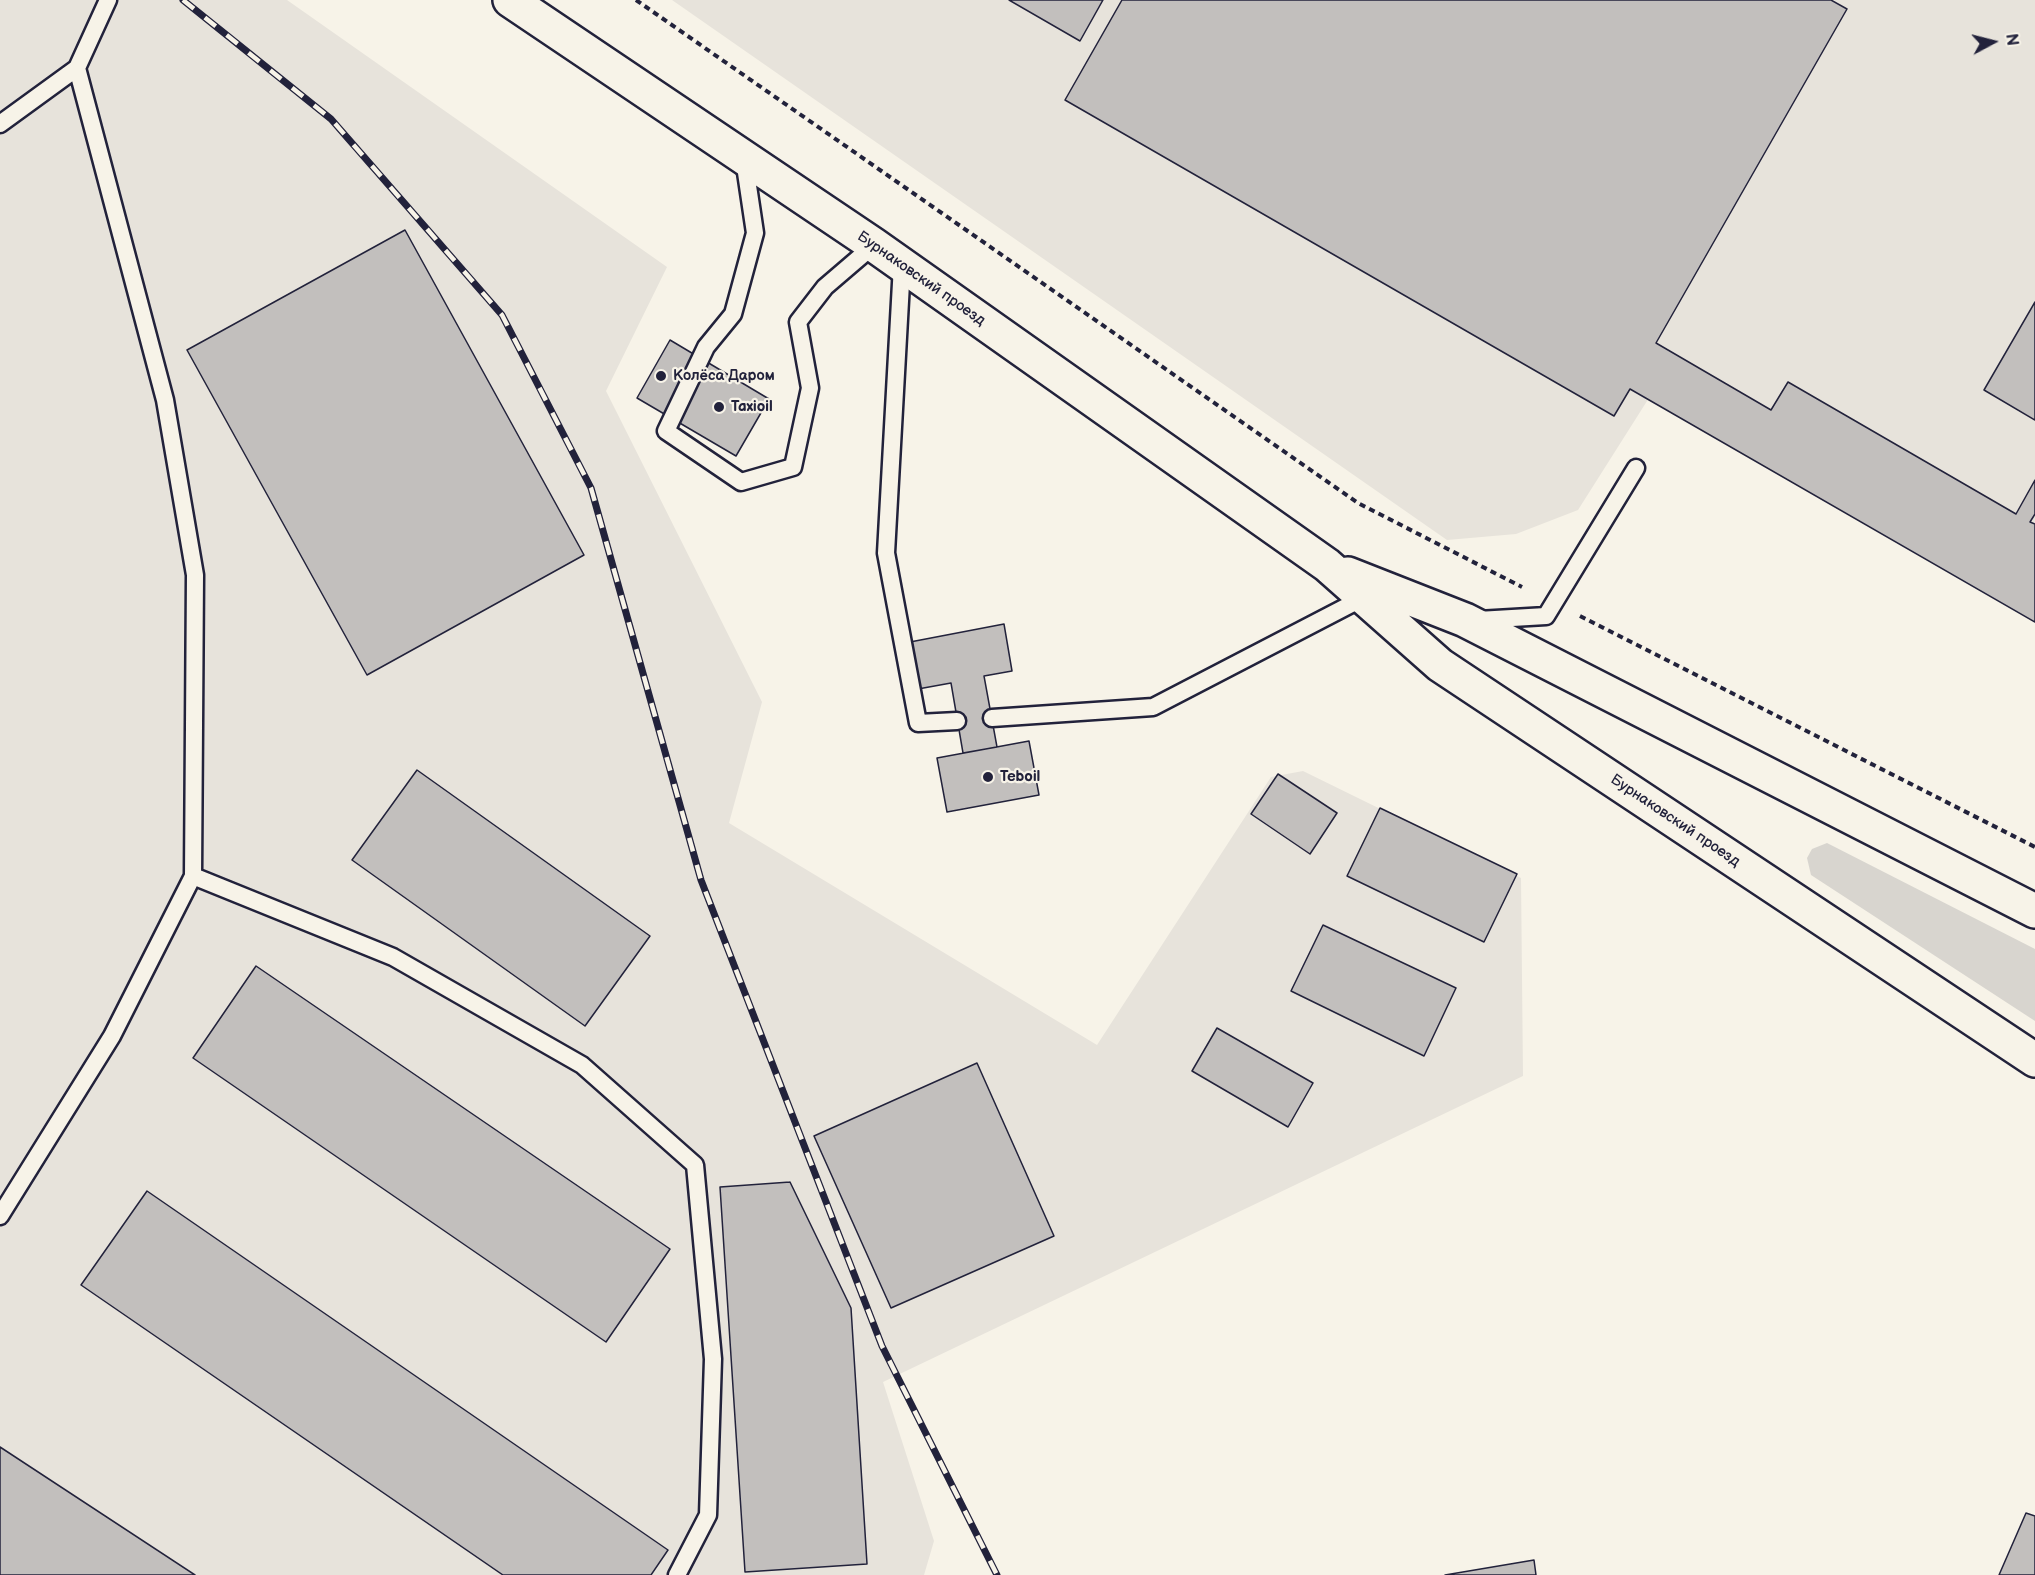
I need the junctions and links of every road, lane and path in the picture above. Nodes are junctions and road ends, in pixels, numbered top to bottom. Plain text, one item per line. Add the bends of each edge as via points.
1 (108, 0) edge
2 (510, 0) edge
3 (636, 0) edge
4 (77, 68) junction
5 (0, 124) edge
6 (744, 159) junction
7 (874, 245) junction
8 (902, 265) junction
9 (1636, 468) dead end
10 (1327, 565) junction
11 (1363, 598) junction
12 (1555, 603) junction
13 (1465, 620) junction
14 (1440, 665) junction
15 (992, 718) dead end
16 (957, 721) dead end
17 (2035, 847) edge
18 (194, 876) junction
19 (2035, 911) edge
20 (2035, 1060) edge
21 (0, 1216) edge
22 (677, 1575) edge

1 - 4 lane
2 - 6 main road, Бурнаковский проезд
3 - 12 path via 1358,503
4 - 5 lane
4 - 18 lane via 165,400 195,575
6 - 7 main road, Бурнаковский проезд
6 - 7 lane via 755,233 733,314 706,347 666,431 741,482 793,467 810,388 798,322 825,287
7 - 8 main road, Бурнаковский проезд
8 - 10 main road, Бурнаковский проезд
8 - 16 lane via 886,553 918,723
9 - 12 lane
10 - 11 main road, Бурнаковский проезд
10 - 13 main road, Бурнаковский проезд
11 - 14 main road, Бурнаковский проезд
11 - 15 lane via 1153,707
12 - 13 lane via 1546,616
12 - 17 path
13 - 14 main road
13 - 19 main road, Бурнаковский проезд
14 - 20 main road, Бурнаковский проезд
18 - 21 lane via 112,1036
18 - 22 lane via 393,957 572,1059 695,1165 713,1359 708,1515

